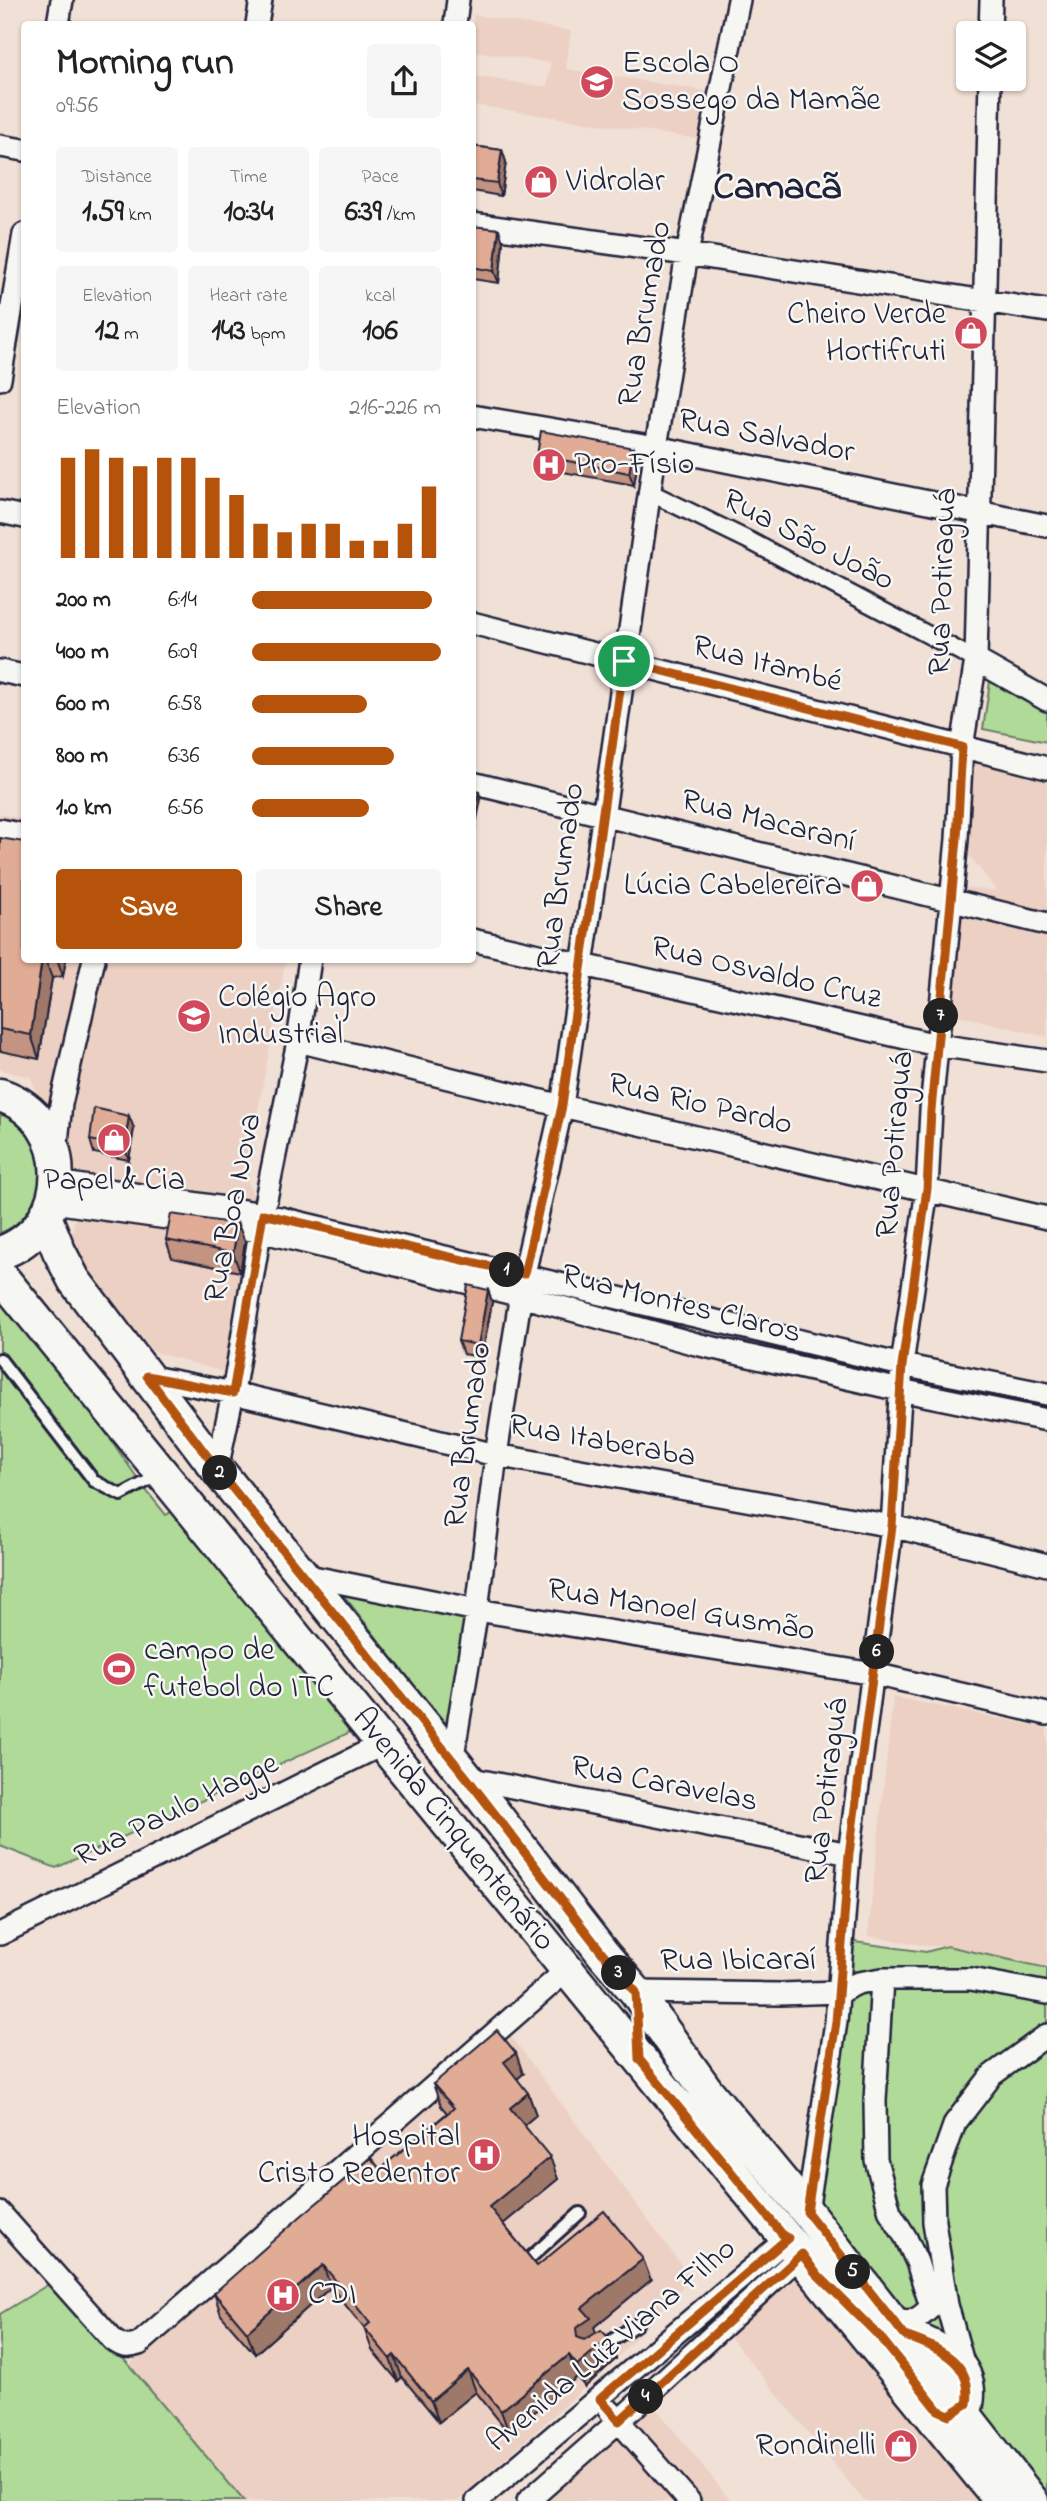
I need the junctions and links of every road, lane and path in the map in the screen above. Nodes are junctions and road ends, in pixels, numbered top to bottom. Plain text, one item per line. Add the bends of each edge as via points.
1 (62, 0) edge
2 (261, 0) edge
3 (458, 0) edge
4 (739, 0) edge
5 (991, 0) edge
6 (58, 21) edge
7 (258, 21) edge
8 (454, 21) edge
9 (990, 21) edge
10 (990, 91) edge
11 (0, 146) edge
12 (21, 150) edge
13 (476, 225) edge
14 (687, 254) junction
15 (21, 257) edge
16 (986, 302) junction
17 (1047, 311) edge
18 (11, 335) edge
19 (0, 379) edge
20 (476, 417) edge
21 (656, 447) junction
22 (649, 492) junction
23 (0, 512) edge
24 (979, 512) junction
25 (21, 516) edge
26 (1047, 526) edge
27 (476, 624) edge
28 (976, 660) junction
29 (624, 661) junction
30 (0, 671) edge
31 (21, 675) edge
32 (1047, 700) edge
33 (962, 747) junction
34 (1047, 768) edge
35 (476, 784) edge
36 (603, 814) junction
37 (0, 830) edge
38 (21, 834) edge
39 (951, 900) junction
40 (1047, 924) edge
41 (476, 941) edge
42 (93, 963) edge
43 (309, 963) edge
44 (581, 965) junction
45 (298, 1041) junction
46 (937, 1045) junction
47 (1047, 1061) edge
48 (0, 1095) edge
49 (61, 1104) junction
50 (562, 1106) junction
51 (30, 1110) junction
52 (927, 1189) junction
53 (53, 1190) junction
54 (1047, 1218) edge
55 (261, 1222) junction
56 (0, 1253) edge
57 (524, 1274) junction
58 (0, 1275) edge
59 (521, 1296) junction
60 (0, 1359) edge
61 (902, 1366) junction
62 (147, 1376) junction
63 (901, 1390) junction
64 (233, 1393) junction
65 (1047, 1394) edge
66 (1047, 1420) edge
67 (496, 1455) junction
68 (217, 1469) junction
69 (162, 1474) junction
70 (892, 1526) junction
71 (1047, 1565) edge
72 (303, 1575) junction
73 (477, 1610) junction
74 (874, 1674) junction
75 (1047, 1714) edge
76 (383, 1745) junction
77 (460, 1770) junction
78 (849, 1854) junction
79 (0, 1934) edge
80 (567, 1970) junction
81 (882, 1979) junction
82 (636, 1992) junction
83 (839, 1992) junction
84 (1047, 1993) edge
85 (1047, 2035) edge
86 (639, 2059) junction
87 (807, 2212) junction
88 (0, 2213) edge
89 (580, 2213) dead end
90 (934, 2222) junction
91 (897, 2226) junction
92 (802, 2255) junction
93 (531, 2257) edge
94 (637, 2324) dead end
95 (898, 2327) junction
96 (591, 2354) edge
97 (965, 2395) junction
98 (600, 2399) junction
99 (619, 2421) junction
100 (477, 2501) edge
101 (527, 2501) edge
102 (689, 2501) edge
103 (1001, 2501) edge
104 (1032, 2501) edge

1 - 6 street
2 - 7 street
3 - 8 street
4 - 14 street, Rua Brumado
5 - 9 street
10 - 16 street, Rua Potiraguá
11 - 12 street
13 - 14 street
14 - 16 street
14 - 21 street, Rua Brumado
15 - 18 street
16 - 17 street
16 - 24 street, Rua Potiraguá
18 - 19 street
20 - 21 street, Rua Salvador
21 - 22 street, Rua Brumado
21 - 24 street, Rua Salvador
22 - 28 street, Rua São João
22 - 29 street, Rua Brumado
23 - 25 street
24 - 26 street, Rua Salvador
24 - 28 street, Rua Potiraguá
27 - 29 street, Rua Itambé
28 - 32 street
28 - 33 street, Rua Potiraguá
29 - 33 street, Rua Itambé
29 - 36 street, Rua Brumado
30 - 31 street
33 - 34 street, Rua Itambé
33 - 39 street, Rua Potiraguá
35 - 36 street, Rua Macaraní
36 - 39 street, Rua Macaraní
36 - 44 street, Rua Brumado
37 - 38 street
39 - 40 street, Rua Macaraní
39 - 46 street, Rua Potiraguá
41 - 44 street, Rua Osvaldo Cruz
42 - 49 street
43 - 45 street, Rua Boa Nova
44 - 46 street, Rua Osvaldo Cruz
44 - 50 street, Rua Brumado
45 - 50 street, Rua Rio Pardo
45 - 55 street, Rua Boa Nova
46 - 47 street, Rua Osvaldo Cruz
46 - 52 street, Rua Potiraguá
48 - 51 main road
49 - 51 street
49 - 53 street
50 - 52 street, Rua Rio Pardo
50 - 57 street, Rua Brumado
51 - 53 main road, Avenida Cinquentenário via 47,1132
52 - 54 street, Rua Rio Pardo
52 - 61 street, Rua Potiraguá
53 - 55 street, Rua Montes Claros
53 - 56 main road via 28,1237
53 - 62 main road, Avenida Cinquentenário via 59,1251 74,1280
55 - 57 street, Rua Montes Claros
55 - 59 street, Rua Montes Claros
55 - 64 street, Rua Boa Nova
57 - 59 street, Rua Brumado
57 - 61 street, Rua Montes Claros
58 - 69 main road, Avenida Cinquentenário
59 - 63 street, Rua Montes Claros via 696,1344
59 - 67 street, Rua Brumado
60 - 69 lane via 94,1481 121,1495
61 - 63 street, Rua Potiraguá
61 - 65 street, Rua Montes Claros
62 - 64 street, Rua Itaberaba
62 - 68 main road, Avenida Cinquentenário
63 - 66 street, Rua Montes Claros
63 - 70 street, Rua Potiraguá
64 - 67 street, Rua Itaberaba
64 - 68 street, Rua Boa Nova
67 - 70 street, Rua Itaberaba
67 - 73 street, Rua Brumado
68 - 72 main road, Avenida Cinquentenário
69 - 76 main road, Avenida Cinquentenário
70 - 71 street, Rua Itaberaba
70 - 74 street, Rua Potiraguá
72 - 73 street, Rua Manoel Gusmão
72 - 77 main road, Avenida Cinquentenário
73 - 74 street, Rua Manoel Gusmão
73 - 77 street, Rua Brumado
74 - 75 street, Rua Manoel Gusmão
74 - 78 street, Rua Potiraguá
76 - 79 street, Rua Paulo Hagge
76 - 80 main road, Avenida Cinquentenário
77 - 78 street, Rua Caravelas
77 - 82 main road, Avenida Cinquentenário
78 - 83 street, Rua Potiraguá
80 - 86 main road, Avenida Cinquentenário
80 - 88 street via 148,2339 130,2347 113,2340
81 - 83 street, Rua Ibicaraí
81 - 84 street, Rua Ibicaraí via 971,1979
81 - 91 street via 876,2160
82 - 83 street, Rua Ibicaraí
82 - 86 main road
82 - 87 main road, Avenida Cinquentenário via 707,2091
83 - 87 street, Rua Potiraguá
85 - 90 street via 992,2075 955,2123 933,2185
86 - 92 main road, Avenida Cinquentenário
87 - 95 main road, Avenida Cinquentenário
89 - 93 lane
90 - 91 street via 919,2228
90 - 97 street
91 - 95 street via 917,2262 932,2307 919,2320
92 - 97 main road, Avenida Cinquentenário via 881,2338 938,2410 949,2415
92 - 98 street, Avenida Luiz Viana Filho
92 - 99 street, Avenida Luiz Viana Filho
92 - 103 main road, Avenida Cinquentenário
94 - 96 lane
95 - 97 main road, Avenida Cinquentenário
97 - 104 main road, Avenida Cinquentenário via 999,2457
98 - 99 street
98 - 100 street, Avenida Luiz Viana Filho
99 - 101 street, Avenida Luiz Viana Filho
99 - 102 street

